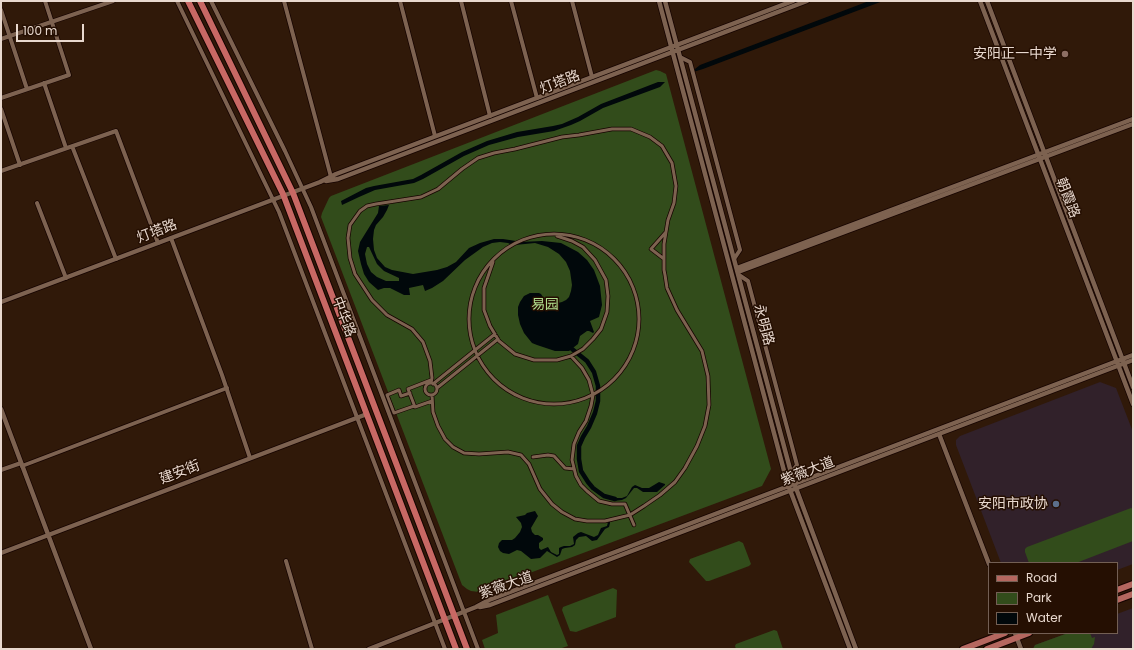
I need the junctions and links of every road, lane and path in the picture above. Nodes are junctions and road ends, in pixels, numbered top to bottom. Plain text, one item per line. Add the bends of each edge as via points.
1 (45, 1) edge
2 (113, 1) edge
3 (177, 1) edge
4 (188, 1) edge
5 (200, 1) edge
6 (211, 1) edge
7 (284, 1) edge
8 (400, 1) edge
9 (460, 1) edge
10 (511, 1) edge
11 (572, 1) edge
12 (659, 1) edge
13 (665, 1) edge
14 (793, 1) edge
15 (807, 1) edge
16 (980, 1) edge
17 (987, 1) edge
18 (1, 10) edge
19 (52, 22) junction
20 (10, 36) junction
21 (1, 39) edge
22 (677, 47) junction
23 (672, 49) junction
24 (680, 57) junction
25 (592, 77) junction
26 (44, 83) junction
27 (27, 89) junction
28 (1, 98) edge
29 (536, 98) junction
30 (1, 109) edge
31 (490, 116) junction
32 (1133, 119) edge
33 (1133, 124) edge
34 (435, 136) junction
35 (72, 146) junction
36 (66, 148) junction
37 (1045, 155) junction
38 (1040, 157) junction
39 (20, 165) junction
40 (1, 171) edge
41 (331, 177) junction
42 (320, 182) junction
43 (303, 189) junction
44 (293, 192) junction
45 (284, 196) junction
46 (273, 200) junction
47 (37, 203) dead end
48 (666, 232) junction
49 (550, 234) junction
50 (171, 238) junction
51 (158, 243) junction
52 (734, 258) junction
53 (116, 259) junction
54 (493, 260) junction
55 (664, 260) junction
56 (738, 272) junction
57 (66, 278) junction
58 (1, 302) edge
59 (494, 334) junction
60 (498, 339) junction
61 (474, 350) junction
62 (1133, 355) edge
63 (477, 356) junction
64 (571, 356) junction
65 (1133, 360) edge
66 (1123, 361) junction
67 (1118, 363) junction
68 (432, 382) junction
69 (1133, 387) edge
70 (227, 388) junction
71 (437, 388) junction
72 (410, 393) junction
73 (432, 395) junction
74 (593, 395) junction
75 (432, 401) junction
76 (1133, 404) edge
77 (414, 406) junction
78 (1, 409) edge
79 (367, 414) junction
80 (357, 417) junction
81 (939, 434) junction
82 (533, 457) dead end
83 (250, 458) junction
84 (22, 464) junction
85 (574, 469) junction
86 (1, 470) edge
87 (791, 473) junction
88 (795, 486) junction
89 (789, 488) junction
90 (630, 514) junction
91 (634, 525) dead end
92 (48, 535) junction
93 (1, 553) edge
94 (286, 561) dead end
95 (988, 562) edge
96 (1133, 584) edge
97 (1118, 590) edge
98 (1133, 594) edge
99 (1118, 600) edge
100 (464, 612) junction
101 (454, 616) junction
102 (445, 620) junction
103 (436, 624) junction
104 (1002, 634) edge
105 (1016, 635) edge
106 (91, 649) edge
107 (312, 649) edge
108 (369, 649) edge
109 (446, 649) edge
110 (456, 649) edge
111 (467, 649) edge
112 (478, 649) edge
113 (850, 649) edge
114 (856, 649) edge
115 (963, 649) edge
116 (987, 649) edge
117 (1021, 649) edge

1 - 19 street
2 - 19 street
3 - 46 street
4 - 45 highway, 中华路
5 - 44 highway, 中华路
6 - 43 street
7 - 41 street
8 - 34 street
9 - 31 street
10 - 29 street
11 - 25 street
12 - 23 street, 永明路
13 - 22 street, 永明路
14 - 22 street, 灯塔路
15 - 22 street, 灯塔路
16 - 38 street, 朝霞路
17 - 37 street, 朝霞路
18 - 20 street
19 - 20 street
19 - 26 street via 69,75
20 - 21 street
20 - 27 street
22 - 23 street, 灯塔路
22 - 24 street, 永明路
23 - 25 street, 灯塔路
23 - 42 street, 灯塔路 via 338,179
23 - 89 street, 永明路
24 - 52 street, 永明路
24 - 52 street via 690,62 740,250
25 - 29 street, 灯塔路
26 - 27 street
26 - 36 street
27 - 28 street
29 - 31 street, 灯塔路
30 - 39 street
31 - 34 street, 灯塔路
32 - 37 street
33 - 37 street
34 - 41 street, 灯塔路
35 - 36 street
35 - 51 street via 116,130
35 - 53 street
36 - 39 street
37 - 38 street
37 - 66 street, 朝霞路
38 - 56 street
38 - 67 street, 朝霞路
39 - 40 street
41 - 42 street, 灯塔路
42 - 43 street, 灯塔路
43 - 44 street, 灯塔路
43 - 100 street
44 - 45 street, 灯塔路
44 - 101 highway, 中华路
45 - 46 street, 灯塔路
45 - 79 highway, 中华路
46 - 50 street, 灯塔路
46 - 80 street
47 - 57 street
48 - 55 street
48 - 55 street via 651,249
48 - 68 street via 676,186 672,163 662,146 650,137 631,129 612,128 494,152 478,158 438,188 420,197 367,206 350,225 350,258 355,274 372,300 387,316 412,330 423,342 430,361
49 - 54 street via 520,240
49 - 64 street via 583,247 595,260 606,280 607,312 602,329 593,340
49 - 74 street via 572,235 607,250 618,261 636,296 639,325 627,365 609,385
50 - 51 street, 灯塔路
50 - 70 street
51 - 53 street, 灯塔路
52 - 56 street, 永明路
53 - 57 street, 灯塔路
54 - 59 street via 484,288 484,310
54 - 61 street via 479,277 469,305 468,320
55 - 90 street via 667,288 702,351 708,376 709,405 705,426 697,446 675,482
56 - 87 street, 永明路
56 - 87 street via 748,281 797,465
57 - 58 street, 灯塔路
59 - 60 street
59 - 61 street
60 - 63 street
60 - 64 street via 515,354 534,360 557,360
61 - 63 street
61 - 68 street
62 - 66 street, 紫薇大道
63 - 71 street
63 - 74 street via 491,377 505,390 532,402 568,404
64 - 74 street via 589,380
65 - 66 street, 紫薇大道
66 - 67 street, 紫薇大道
66 - 69 street, 朝霞路
67 - 76 street, 朝霞路
67 - 81 street, 紫薇大道
67 - 88 street, 紫薇大道
68 - 71 street
68 - 72 street via 408,389
68 - 73 street via 425,388 425,392
70 - 83 street
70 - 84 street
71 - 73 street
72 - 77 street
72 - 77 street via 402,396 400,390 387,395 394,413
73 - 75 street
74 - 85 street via 586,421 574,444
75 - 77 street
75 - 90 street via 438,426 453,447 464,453 508,452 521,455 529,464 540,489 562,512 587,522 605,521
78 - 84 street
79 - 80 street, 建安街
79 - 102 highway, 中华路
80 - 83 street, 建安街
80 - 103 street
81 - 88 street, 紫薇大道
81 - 95 street
82 - 85 street via 554,456 565,468
83 - 92 street, 建安街
84 - 86 street
84 - 92 street
85 - 90 street via 581,485 599,501 625,504
87 - 88 street, 永明路
88 - 89 street, 紫薇大道
88 - 114 street, 永明路
89 - 100 street, 紫薇大道 via 490,605
89 - 113 street, 永明路
90 - 91 street
92 - 93 street, 建安街
92 - 106 street
94 - 107 street
96 - 97 main road
98 - 99 main road
100 - 101 street, 紫薇大道
100 - 112 street
101 - 102 street, 紫薇大道
101 - 111 highway, 中华路
102 - 103 street, 紫薇大道
102 - 110 highway, 中华路
103 - 108 street, 紫薇大道
103 - 109 street
104 - 115 main road
105 - 116 main road
105 - 117 street

